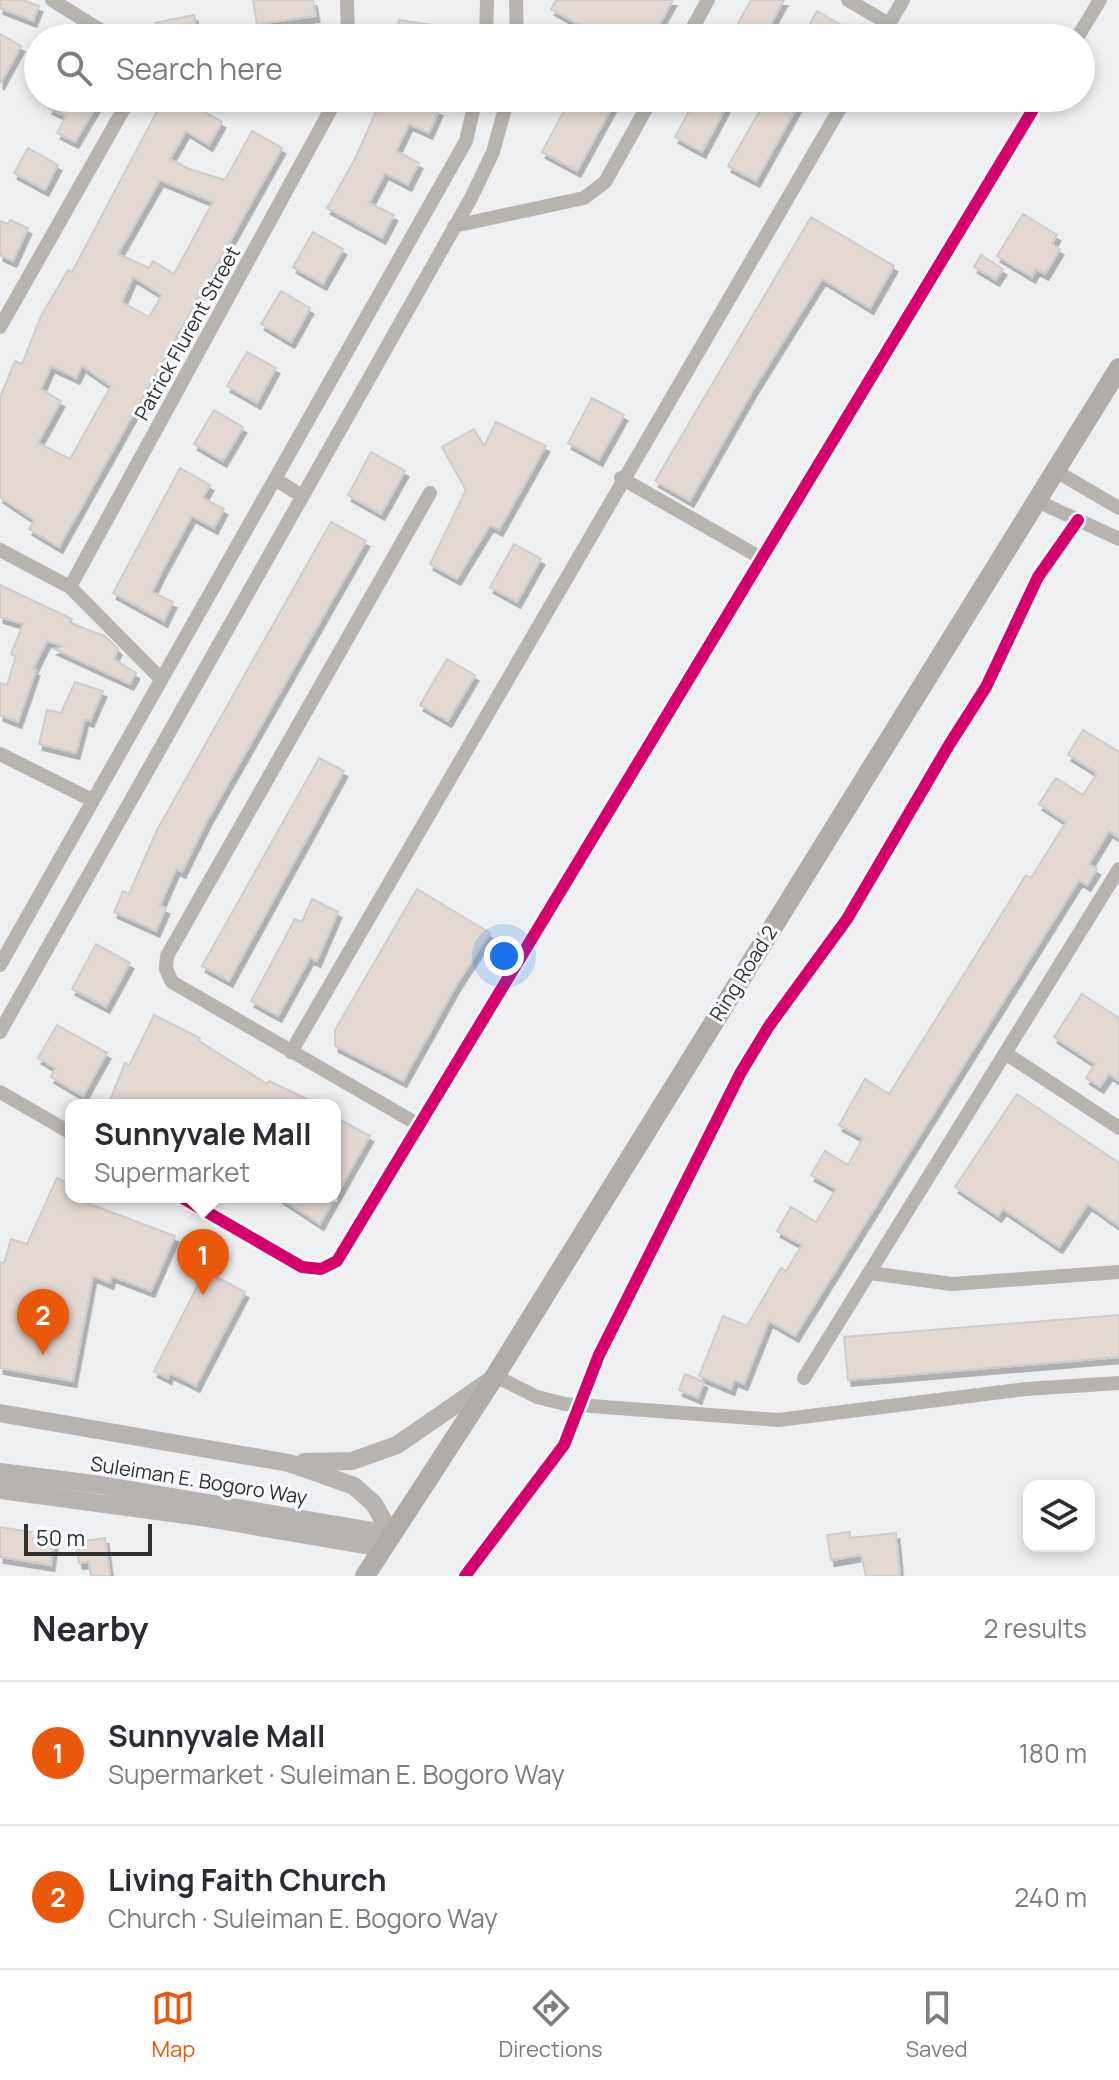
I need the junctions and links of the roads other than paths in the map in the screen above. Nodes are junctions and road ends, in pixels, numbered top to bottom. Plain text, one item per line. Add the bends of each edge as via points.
1 (52, 0) edge
2 (347, 0) edge
3 (487, 0) edge
4 (516, 0) edge
5 (708, 0) edge
6 (848, 0) edge
7 (903, 0) edge
8 (1100, 0) edge
9 (91, 24) edge
10 (348, 24) edge
11 (486, 24) edge
12 (517, 24) edge
13 (695, 24) edge
14 (889, 24) joint
15 (1085, 24) edge
16 (122, 112) edge
17 (329, 112) edge
18 (473, 112) edge
19 (504, 112) edge
20 (644, 112) edge
21 (838, 112) edge
22 (1032, 112) edge
23 (466, 141) junction
24 (493, 152) junction
25 (454, 226) junction
26 (0, 327) edge
27 (1119, 368) edge
28 (1054, 470) junction
29 (621, 478) junction
30 (275, 479) junction
31 (430, 493) dead end
32 (302, 496) junction
33 (1035, 500) junction
34 (1119, 508) edge
35 (1078, 520) junction
36 (1119, 539) edge
37 (0, 550) edge
38 (761, 558) junction
39 (70, 587) junction
40 (160, 678) junction
41 (0, 754) edge
42 (92, 800) junction
43 (1119, 869) edge
44 (1113, 892) edge
45 (0, 965) edge
46 (0, 1032) edge
47 (291, 1052) junction
48 (1005, 1053) junction
49 (0, 1092) edge
50 (419, 1125) junction
51 (1119, 1128) edge
52 (65, 1130) edge
53 (191, 1203) edge
54 (1119, 1272) edge
55 (870, 1273) junction
56 (493, 1378) junction
57 (804, 1378) dead end
58 (1119, 1383) edge
59 (579, 1405) junction
60 (0, 1413) edge
61 (289, 1463) junction
62 (0, 1472) edge
63 (0, 1490) edge
64 (386, 1541) junction
65 (365, 1576) edge
66 (465, 1576) edge

1 - 9 street
2 - 10 street
3 - 11 street
4 - 12 street
5 - 13 street
6 - 14 street
7 - 14 street
8 - 15 street
16 - 26 street
17 - 39 street, Patrick Flurent Street
18 - 23 street
19 - 24 street
20 - 25 street via 605,182 584,198
21 - 29 street
22 - 38 street
23 - 24 street
23 - 30 street
24 - 25 street
25 - 32 street
27 - 28 main road, Ring Road 2
28 - 33 main road, Ring Road 2
28 - 34 street
29 - 38 street
29 - 47 street
30 - 32 street
30 - 40 street
31 - 47 street via 167,956 172,982
32 - 46 street
33 - 35 street
33 - 56 main road, Ring Road 2
35 - 36 street
35 - 59 street via 1038,577 986,687 847,919 741,1072 653,1243
37 - 39 street
38 - 50 street
39 - 40 street
40 - 42 street
41 - 42 street
42 - 45 street
43 - 44 street
44 - 48 street
47 - 50 street
48 - 51 street
48 - 55 street
49 - 52 street
50 - 53 street via 337,1261 321,1269 302,1267
54 - 55 street via 952,1284
55 - 57 street
56 - 59 street via 537,1397
56 - 61 street via 397,1445 352,1461
56 - 64 main road, Ring Road 2
58 - 59 street via 1026,1389 778,1420
59 - 66 street via 564,1445
60 - 61 street, Suleiman E. Bogoro Way
61 - 64 street via 354,1486 374,1504
62 - 64 street, Suleiman E. Bogoro Way via 101,1485
63 - 64 street, Suleiman E. Bogoro Way
64 - 65 main road, Ring Road 2

